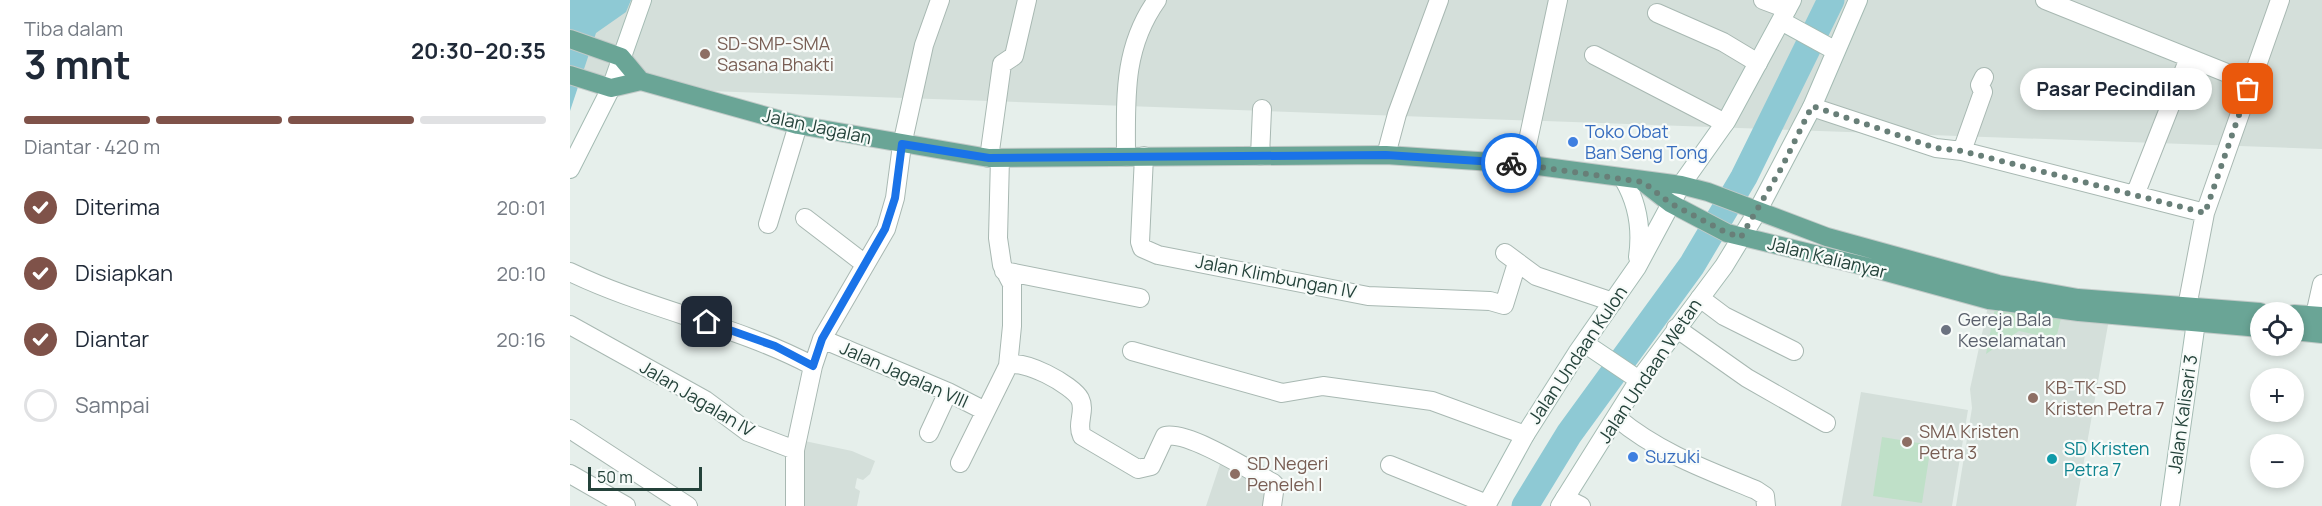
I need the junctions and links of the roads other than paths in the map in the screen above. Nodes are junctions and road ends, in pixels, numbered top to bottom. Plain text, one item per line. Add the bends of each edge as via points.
1 (642, 0) edge
2 (940, 0) edge
3 (1027, 0) edge
4 (1157, 0) edge
5 (1439, 0) edge
6 (1558, 0) edge
7 (1763, 0) edge
8 (1858, 0) edge
9 (2045, 0) edge
10 (2280, 0) edge
11 (1657, 13) dead end
12 (1789, 15) edge
13 (570, 39) edge
14 (1829, 47) junction
15 (1594, 55) dead end
16 (621, 57) junction
17 (2189, 58) junction
18 (1758, 63) junction
19 (570, 75) edge
20 (1984, 77) dead end
21 (641, 81) junction
22 (610, 88) junction
23 (2248, 89) junction
24 (1812, 106) junction
25 (1262, 109) dead end
26 (1725, 123) junction
27 (798, 125) junction
28 (902, 144) junction
29 (1962, 151) junction
30 (1386, 155) junction
31 (1260, 156) junction
32 (1135, 157) junction
33 (994, 158) junction
34 (1523, 164) junction
35 (570, 168) edge
36 (1624, 180) junction
37 (1643, 182) junction
38 (1681, 185) junction
39 (2135, 195) junction
40 (1670, 203) junction
41 (1749, 209) junction
42 (2205, 213) junction
43 (805, 218) dead end
44 (768, 224) dead end
45 (1734, 235) junction
46 (865, 264) junction
47 (1637, 267) junction
48 (1004, 271) junction
49 (570, 272) edge
50 (1995, 283) junction
51 (2322, 284) edge
52 (1140, 298) dead end
53 (1700, 298) junction
54 (1989, 300) junction
55 (1614, 302) junction
56 (2250, 312) edge
57 (2191, 314) junction
58 (2318, 316) edge
59 (570, 325) edge
60 (2250, 326) edge
61 (1676, 328) junction
62 (2304, 332) edge
63 (2322, 334) edge
64 (822, 339) junction
65 (1589, 346) junction
66 (1132, 351) dead end
67 (1794, 351) dead end
68 (813, 366) junction
69 (1008, 366) junction
70 (1633, 375) junction
71 (948, 392) junction
72 (985, 411) junction
73 (1617, 418) junction
74 (1826, 423) dead end
75 (570, 429) edge
76 (929, 434) dead end
77 (1525, 435) junction
78 (795, 450) junction
79 (960, 463) dead end
80 (1390, 465) dead end
81 (570, 474) edge
82 (1569, 503) edge
83 (1486, 505) edge
84 (626, 506) edge
85 (688, 506) edge
86 (795, 506) edge
87 (1272, 506) edge
88 (1766, 506) edge
89 (2170, 506) edge

1 - 16 street
2 - 28 street via 924,45
3 - 33 street via 1016,52 1002,64
4 - 32 street, Jalan Klimbungan IV via 1145,17 1132,50 1126,91
5 - 30 street
6 - 34 street
7 - 12 street
8 - 14 street, Jalan Undaan Wetan
9 - 17 street
10 - 23 street, Jalan Kalisari 3
11 - 18 street via 1723,42
12 - 14 street
12 - 18 street, Jalan Undaan Kulon
13 - 16 main road
14 - 24 street, Jalan Undaan Wetan
15 - 26 street
16 - 21 main road
16 - 22 street
17 - 23 street via 2232,75
17 - 39 street
18 - 26 street, Jalan Undaan Kulon
19 - 22 main road
20 - 29 street via 1980,85 1983,92
21 - 22 main road, Jalan Jagalan
21 - 27 main road, Jalan Jagalan
22 - 35 street
23 - 42 street, Jalan Kalisari 3
24 - 29 street via 1936,148
24 - 41 street, Jalan Undaan Wetan
25 - 31 street
26 - 38 street, Jalan Undaan Kulon
27 - 28 main road, Jalan Jagalan
27 - 44 street
28 - 33 main road, Jalan Jagalan
28 - 46 street via 889,218
29 - 39 street
30 - 31 main road, Jalan Jagalan
30 - 34 main road, Jalan Jagalan
31 - 32 main road, Jalan Jagalan
32 - 33 main road, Jalan Jagalan
32 - 55 street, Jalan Klimbungan IV via 1140,242 1148,252 1368,296 1490,301 1504,305 1511,258 1536,276
33 - 48 street via 998,238
34 - 36 main road, Jalan Jagalan
36 - 37 main road, Jalan Jagalan
36 - 47 street via 1640,225
37 - 38 main road, Jalan Kalianyar
37 - 40 main road, Jalan Kalianyar
38 - 40 street, Jalan Undaan Kulon
38 - 41 main road, Jalan Kalianyar
39 - 42 street
40 - 45 main road, Jalan Kalianyar
40 - 47 street, Jalan Undaan Kulon
41 - 45 street, Jalan Undaan Wetan
41 - 50 main road, Jalan Kalianyar via 1827,237
42 - 57 street, Jalan Kalisari 3
43 - 46 street
45 - 53 street, Jalan Undaan Wetan via 1724,266
45 - 54 main road, Jalan Kalianyar
46 - 64 street
47 - 55 street, Jalan Undaan Kulon
48 - 52 street
48 - 69 street via 1012,284
49 - 68 street via 775,346
50 - 54 main road
50 - 57 main road, Jalan Kalianyar
51 - 58 street
53 - 61 street, Jalan Undaan Wetan
53 - 67 street via 1724,316
54 - 57 main road, Jalan Kalianyar via 2079,312
55 - 65 street, Jalan Undaan Kulon
56 - 57 main road, Jalan Kalianyar
57 - 60 main road, Jalan Kalianyar
57 - 89 street, Jalan Kalisari 3
59 - 78 street, Jalan Jagalan IV via 705,399 748,432
61 - 70 street, Jalan Undaan Wetan
61 - 74 street via 1747,378
62 - 63 main road
64 - 68 street
64 - 71 street, Jalan Jagalan VIII
65 - 70 street
65 - 77 street, Jalan Undaan Kulon
66 - 77 street via 1282,393 1323,386 1432,400
68 - 78 street
69 - 72 street
69 - 87 street via 1020,363 1061,381 1074,392 1082,408 1082,435 1138,469 1151,466 1165,436 1174,435 1223,455 1273,483
70 - 73 street, Jalan Undaan Wetan
71 - 72 street, Jalan Jagalan VIII
71 - 76 street
72 - 79 street
73 - 82 street, Jalan Undaan Wetan
73 - 88 street via 1666,453 1756,490 1765,496
75 - 85 street
77 - 83 street, Jalan Undaan Kulon
78 - 86 street
80 - 83 street
81 - 84 street

